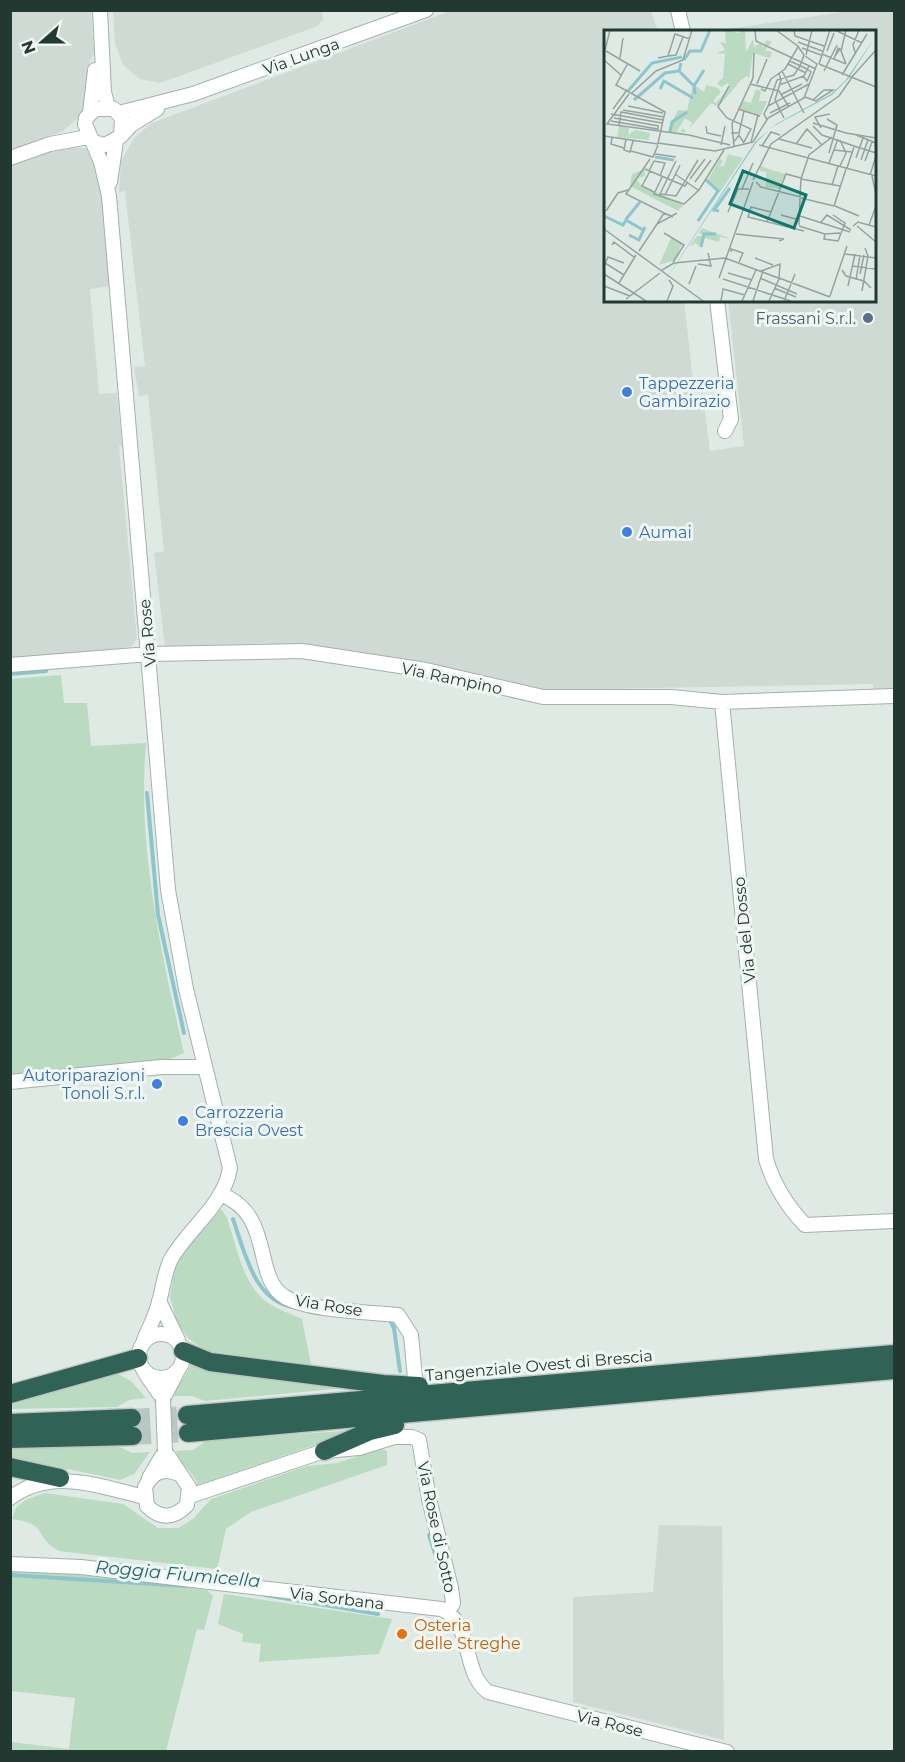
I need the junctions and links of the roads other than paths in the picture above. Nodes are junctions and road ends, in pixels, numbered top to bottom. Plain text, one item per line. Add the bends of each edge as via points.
1 (100, 10) edge
2 (426, 10) edge
3 (678, 10) edge
4 (683, 30) edge
5 (101, 33) junction
6 (175, 100) junction
7 (113, 110) junction
8 (88, 115) junction
9 (91, 139) junction
10 (119, 139) junction
11 (50, 144) junction
12 (10, 158) edge
13 (109, 196) junction
14 (717, 302) edge
15 (725, 431) dead end
16 (149, 654) junction
17 (10, 665) edge
18 (894, 696) edge
19 (722, 702) junction
20 (205, 1066) junction
21 (10, 1083) edge
22 (220, 1194) junction
23 (894, 1221) edge
24 (159, 1301) junction
25 (144, 1340) junction
26 (181, 1347) junction
27 (894, 1354) edge
28 (140, 1363) junction
29 (178, 1370) junction
30 (894, 1370) edge
31 (415, 1378) dead end
32 (10, 1394) edge
33 (491, 1398) junction
34 (163, 1399) junction
35 (10, 1423) edge
36 (187, 1424) tunnel mouth
37 (10, 1439) edge
38 (165, 1451) junction
39 (324, 1451) junction
40 (10, 1467) edge
41 (179, 1474) junction
42 (60, 1478) junction
43 (149, 1478) junction
44 (190, 1496) junction
45 (144, 1497) junction
46 (10, 1498) edge
47 (10, 1564) edge
48 (448, 1612) junction
49 (494, 1695) joint
50 (727, 1752) edge

1 - 5 street
2 - 6 street, Via Lunga
3 - 4 street
5 - 7 street via 104,92
5 - 8 street
6 - 7 street, Via Lunga
6 - 10 street, Via Lunga via 144,116
7 - 8 street via 102,107
7 - 10 street via 123,124
8 - 9 street via 86,131
8 - 11 street
9 - 10 street via 105,145
9 - 11 street
9 - 13 street, Via Rose
10 - 13 street, Via Rose
11 - 12 street
13 - 16 street, Via Rose
14 - 15 street via 731,418
16 - 17 street, Via Rampino
16 - 19 street, Via Rampino via 302,651 426,670 543,697 671,697
16 - 20 street, Via Rose via 168,890
18 - 19 street, Via Rampino
19 - 23 street, Via del Dosso via 766,1159 771,1174 805,1225
20 - 21 street
20 - 22 street, Via Rose via 229,1157 228,1179
22 - 24 street via 171,1260
22 - 31 street, Via Rose via 235,1200 250,1215 272,1280 286,1298 305,1304 398,1315 411,1335
24 - 25 street
24 - 26 street
25 - 26 street via 158,1333 173,1337
25 - 28 street
26 - 29 street via 183,1361
26 - 33 highway via 210,1362 406,1386 461,1384
27 - 33 highway, Tangenziale Ovest di Brescia
28 - 29 street via 156,1378
28 - 32 highway
28 - 34 street
29 - 34 street
30 - 33 highway, Tangenziale Ovest di Brescia
33 - 36 highway, Tangenziale Ovest di Brescia
33 - 39 highway via 465,1419 388,1426
34 - 38 street, bridge
35 - 37 highway via 132,1427
38 - 41 street
38 - 43 street
39 - 44 street
39 - 48 street, Via Rose di Sotto via 359,1448 394,1437 419,1440 451,1588 453,1602
40 - 42 highway
41 - 43 street via 163,1470
41 - 44 street via 189,1487
42 - 45 street
42 - 46 street via 25,1488
43 - 45 street
44 - 45 street via 187,1505 172,1516 154,1513
47 - 48 street, Via Sorbana via 103,1570
48 - 49 street, Via Rose di Sotto via 458,1624 475,1679
49 - 50 street, Via Rose

